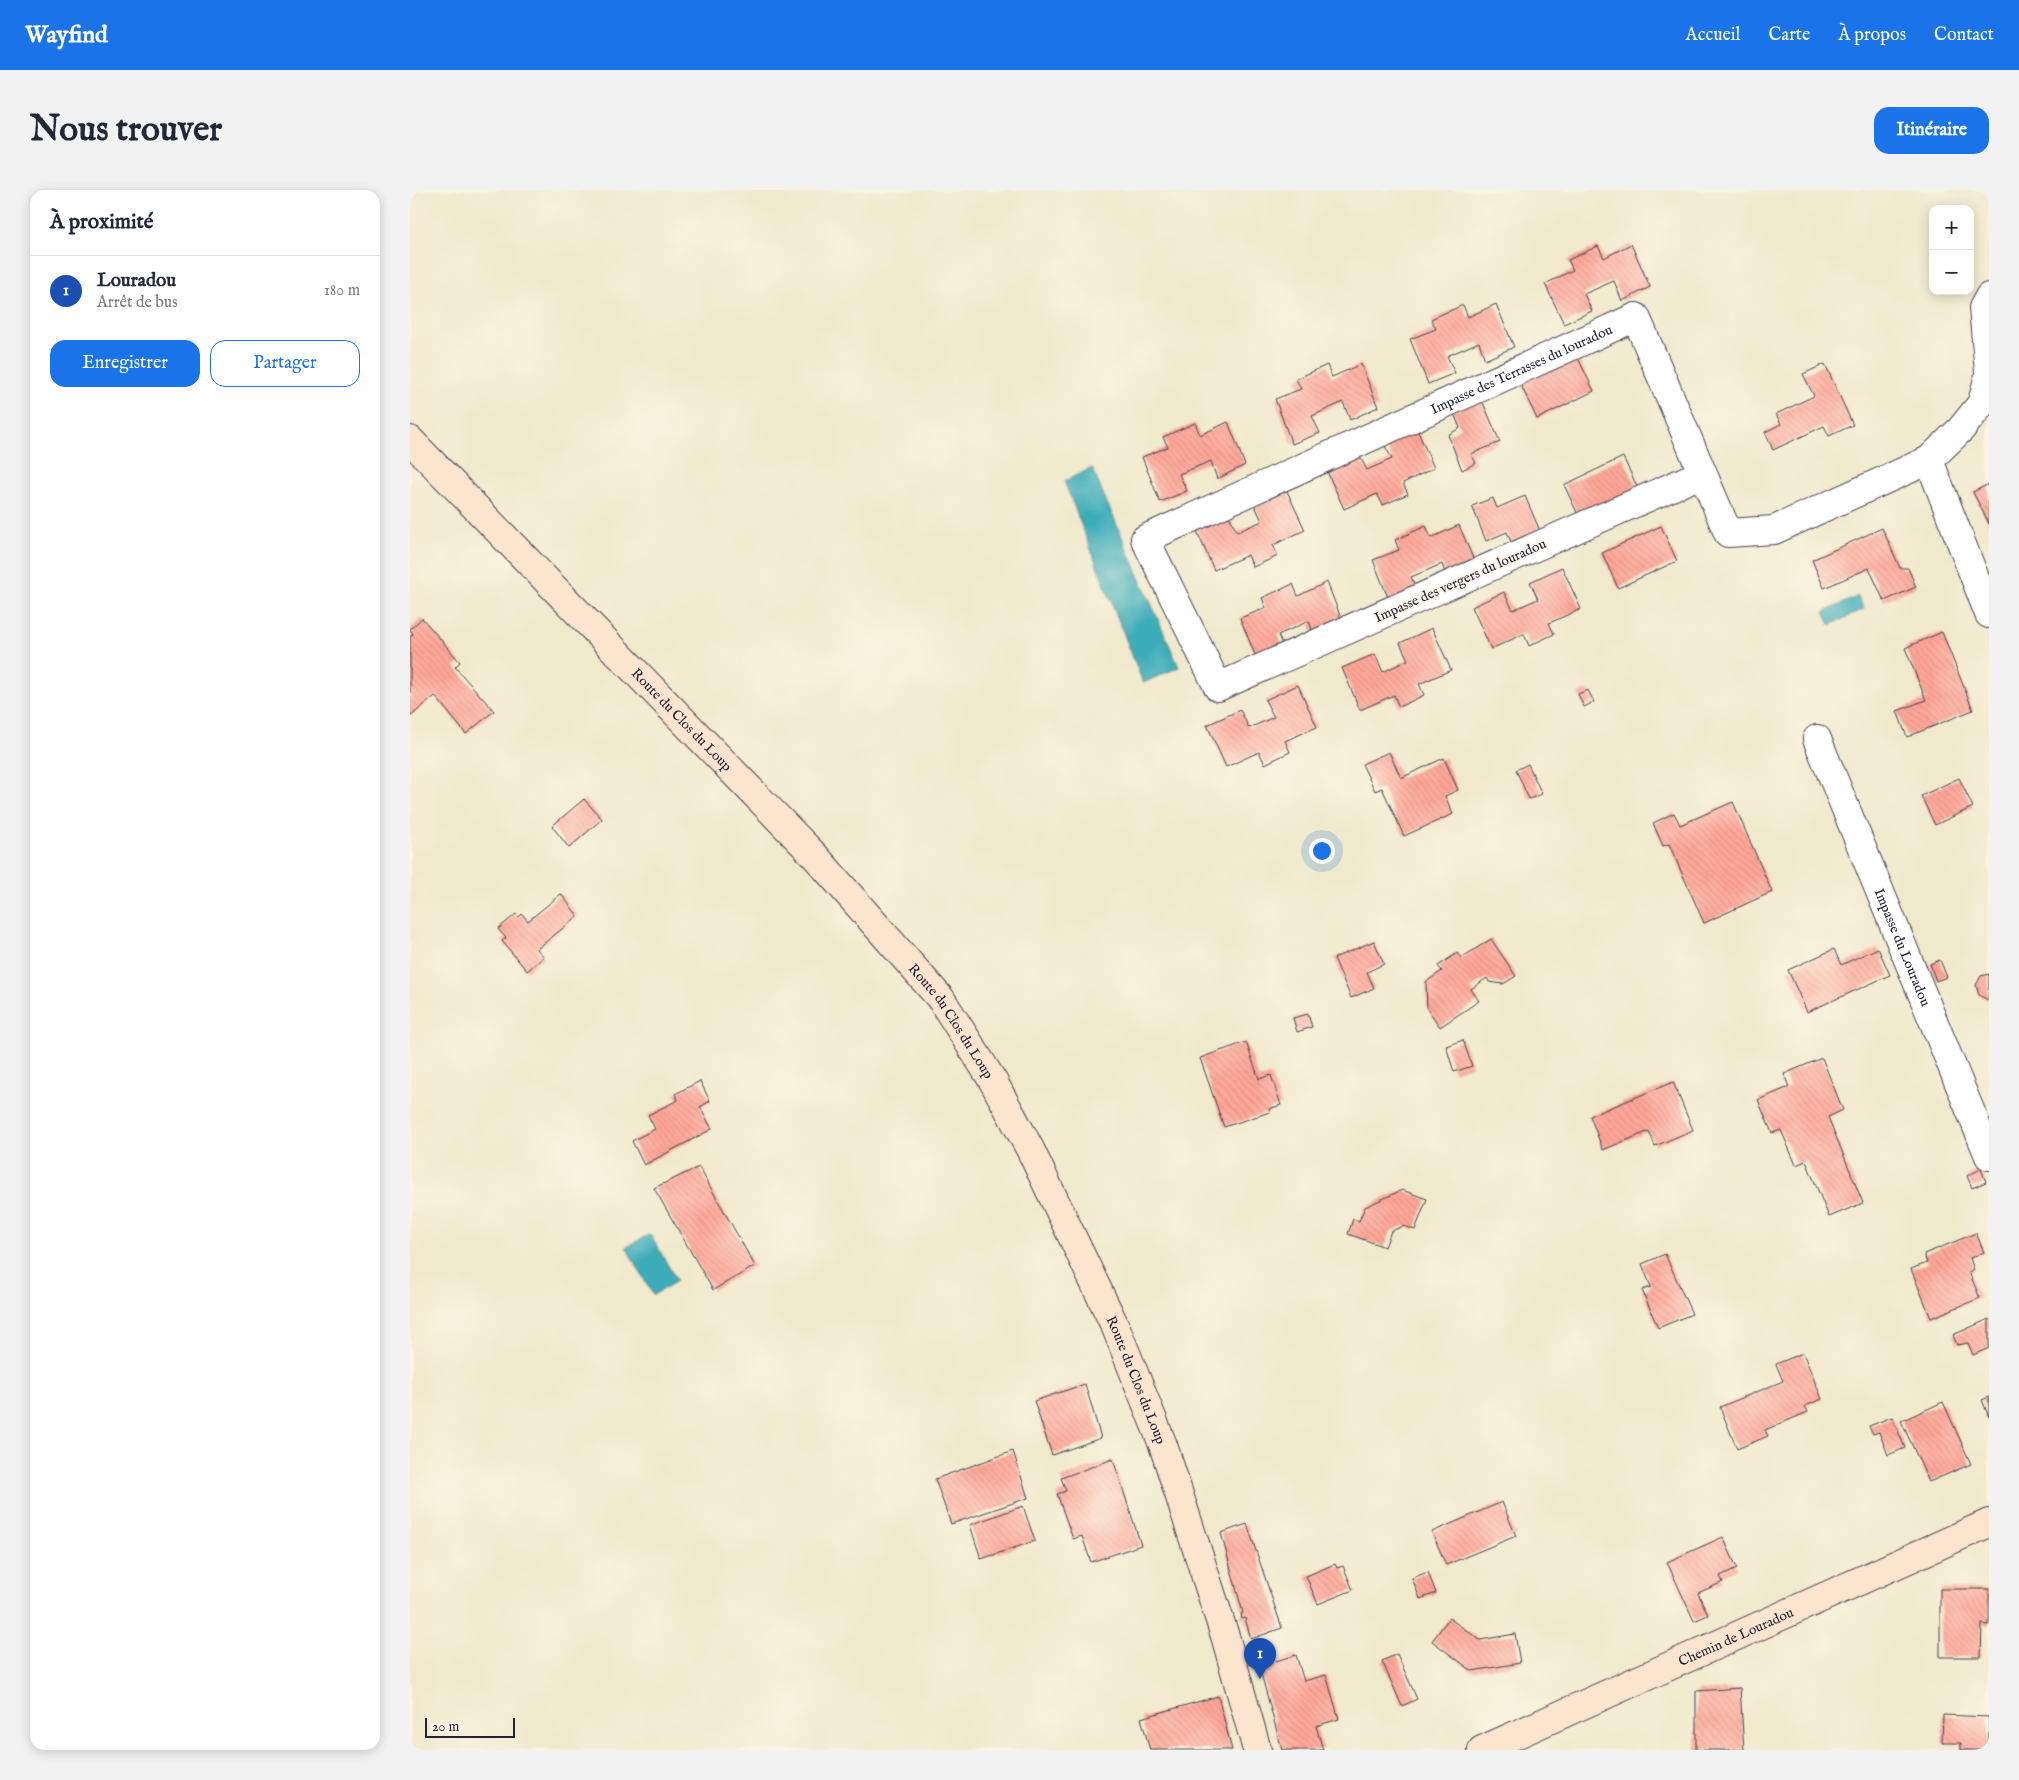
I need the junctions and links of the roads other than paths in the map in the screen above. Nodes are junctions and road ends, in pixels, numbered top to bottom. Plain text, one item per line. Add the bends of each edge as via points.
1 (1989, 297) edge
2 (1989, 374) edge
3 (410, 440) edge
4 (1929, 460) junction
5 (1703, 474) junction
6 (1989, 614) edge
7 (1218, 687) joint
8 (1817, 739) dead end
9 (1989, 1156) edge
10 (1989, 1523) edge
11 (1257, 1750) edge
12 (1482, 1750) edge

1 - 2 street, Impasse des Terrasses du louradou via 1983,308
2 - 4 street, Impasse des Terrasses du louradou via 1982,403
3 - 11 street, Route du Clos du Loup via 816,856 941,1000 993,1081 1030,1149 1116,1328 1163,1445 1225,1636
4 - 5 street, Impasse des Terrasses du louradou via 1774,530 1765,531 1728,533
4 - 6 street
5 - 7 street, Impasse des vergers du louradou
5 - 7 street, Impasse des Terrasses du louradou via 1636,317 1145,539
8 - 9 street, Impasse du Louradou
10 - 12 street, Chemin de Louradou

